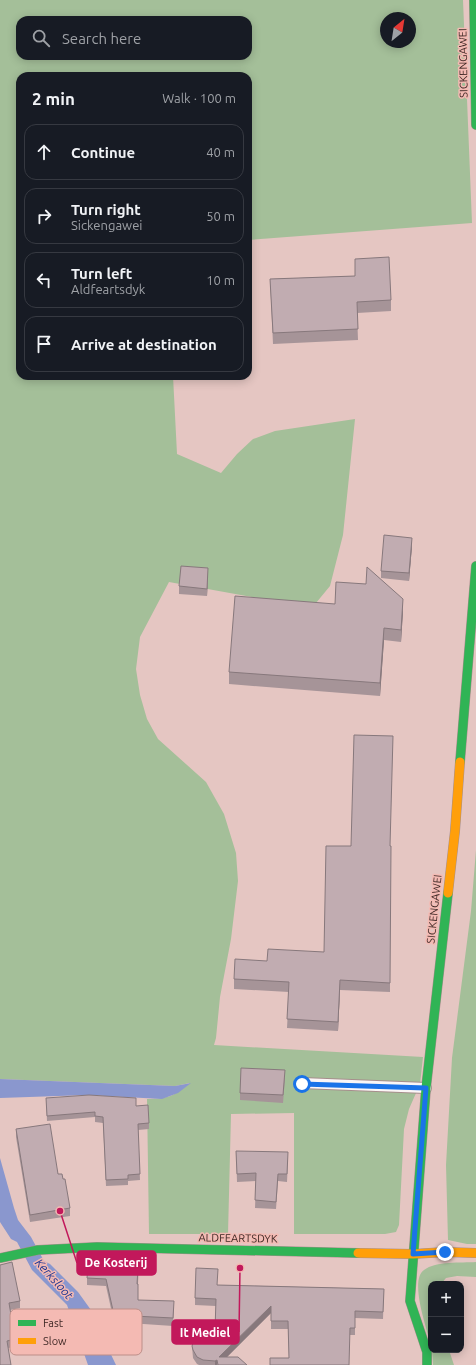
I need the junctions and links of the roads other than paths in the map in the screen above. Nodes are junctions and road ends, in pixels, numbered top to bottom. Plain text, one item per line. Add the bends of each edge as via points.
1 (474, 0) edge
2 (476, 125) edge
3 (476, 566) edge
4 (302, 1084) dead end
5 (426, 1088) junction
6 (476, 1253) edge
7 (413, 1254) junction
8 (0, 1258) edge
9 (427, 1365) edge

1 - 2 street, SICKENGAWEI
3 - 5 street, SICKENGAWEI via 455,831
4 - 5 lane
5 - 7 street, SICKENGAWEI
6 - 7 street, ALDFEARTSDYK
7 - 8 street, ALDFEARTSDYK via 97,1247 38,1250
7 - 9 street, SICKENGAWEI via 410,1301 427,1352

